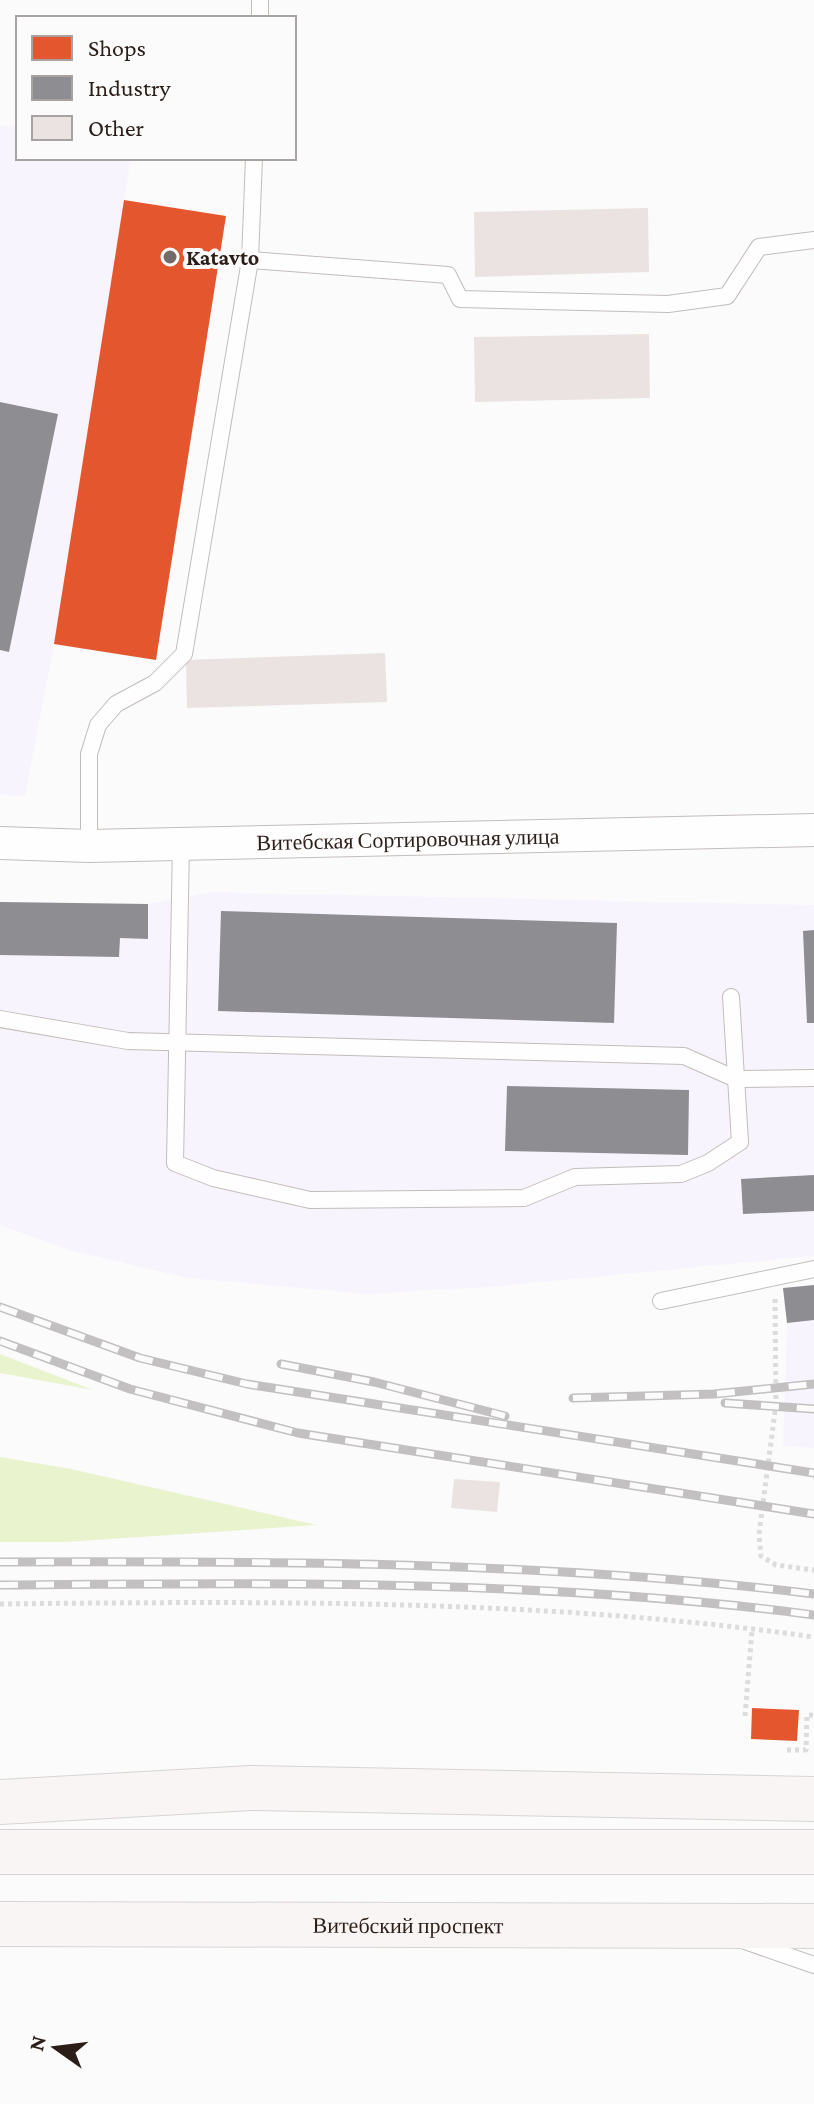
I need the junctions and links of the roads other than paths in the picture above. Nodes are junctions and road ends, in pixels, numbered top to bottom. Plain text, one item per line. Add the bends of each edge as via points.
1 (254, 160) edge
2 (814, 240) edge
3 (250, 260) junction
4 (814, 830) edge
5 (0, 843) edge
6 (181, 844) junction
7 (89, 846) junction
8 (731, 997) dead end
9 (0, 1019) edge
10 (177, 1042) junction
11 (814, 1078) edge
12 (736, 1079) junction
13 (814, 1269) edge
14 (661, 1301) dead end
15 (799, 1798) edge
16 (0, 1802) edge
17 (0, 1852) edge
18 (814, 1852) edge
19 (0, 1924) edge
20 (698, 1924) junction
21 (814, 1926) edge
22 (814, 1965) edge

1 - 3 lane
2 - 3 lane via 759,247 727,296 668,304 460,299 448,275
3 - 7 lane via 184,654 155,683 116,704 98,725 89,754
4 - 6 street, Витебская Сортировочная улица
5 - 7 street, Витебская Сортировочная улица
6 - 7 street, Витебская Сортировочная улица
6 - 10 lane
8 - 12 lane
9 - 10 lane via 128,1041
10 - 12 lane via 684,1056
10 - 12 lane via 175,1163 213,1178 310,1200 524,1198 575,1177 681,1174 740,1142
11 - 12 lane
13 - 14 lane
15 - 16 main road via 251,1788
17 - 18 main road
19 - 20 main road, Витебский проспект
20 - 21 main road, Витебский проспект
20 - 22 lane

